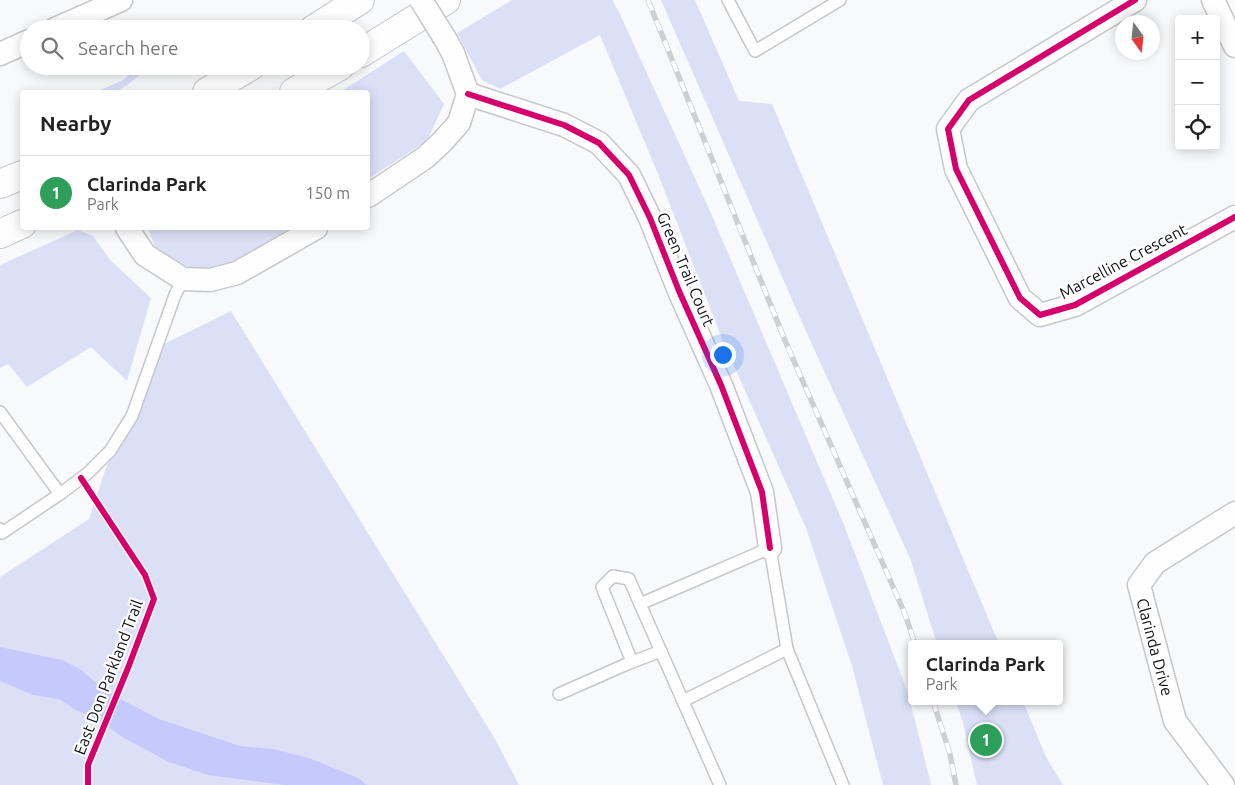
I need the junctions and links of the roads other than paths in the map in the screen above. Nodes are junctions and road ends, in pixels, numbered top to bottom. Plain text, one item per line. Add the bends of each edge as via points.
1 (121, 0) edge
2 (360, 0) edge
3 (421, 0) edge
4 (446, 0) edge
5 (840, 0) edge
6 (1135, 0) edge
7 (1213, 0) edge
8 (732, 1) edge
9 (75, 20) edge
10 (328, 20) edge
11 (20, 44) edge
12 (1235, 46) edge
13 (370, 47) edge
14 (0, 54) edge
15 (236, 75) edge
16 (324, 75) edge
17 (210, 90) edge
18 (298, 90) edge
19 (468, 94) junction
20 (20, 176) edge
21 (0, 184) edge
22 (370, 195) edge
23 (1235, 217) edge
24 (20, 225) edge
25 (128, 230) edge
26 (312, 230) edge
27 (0, 234) edge
28 (183, 279) junction
29 (0, 412) edge
30 (60, 494) junction
31 (1235, 513) edge
32 (0, 529) edge
33 (770, 548) junction
34 (640, 604) junction
35 (787, 649) junction
36 (661, 651) junction
37 (632, 662) junction
38 (559, 694) dead end
39 (683, 701) junction
40 (720, 785) edge
41 (843, 785) edge
42 (1223, 785) edge

1 - 9 street
2 - 10 main road
3 - 19 street, bridge via 453,53
4 - 13 main road
5 - 8 lane via 755,51
6 - 23 street, Marcelline Crescent via 969,100 948,130 956,169 1020,298 1040,315 1075,306
7 - 12 street
11 - 14 street
15 - 17 main road
16 - 18 main road
19 - 22 street via 459,123 442,142 426,157
19 - 33 street, Green Trail Court via 564,125 599,143 629,175 721,385 762,492
20 - 21 main road
24 - 27 main road
25 - 28 street via 145,255
26 - 28 street via 237,273 210,280
28 - 30 lane via 132,416 110,451
29 - 30 lane
30 - 32 lane via 2,533
31 - 42 street, Clarinda Drive via 1155,562 1139,585 1175,721
33 - 34 lane
33 - 35 lane
34 - 36 lane
34 - 37 lane via 629,579 613,576 602,587
35 - 39 lane
35 - 41 lane
36 - 37 lane
36 - 39 lane
37 - 38 lane
39 - 40 lane

